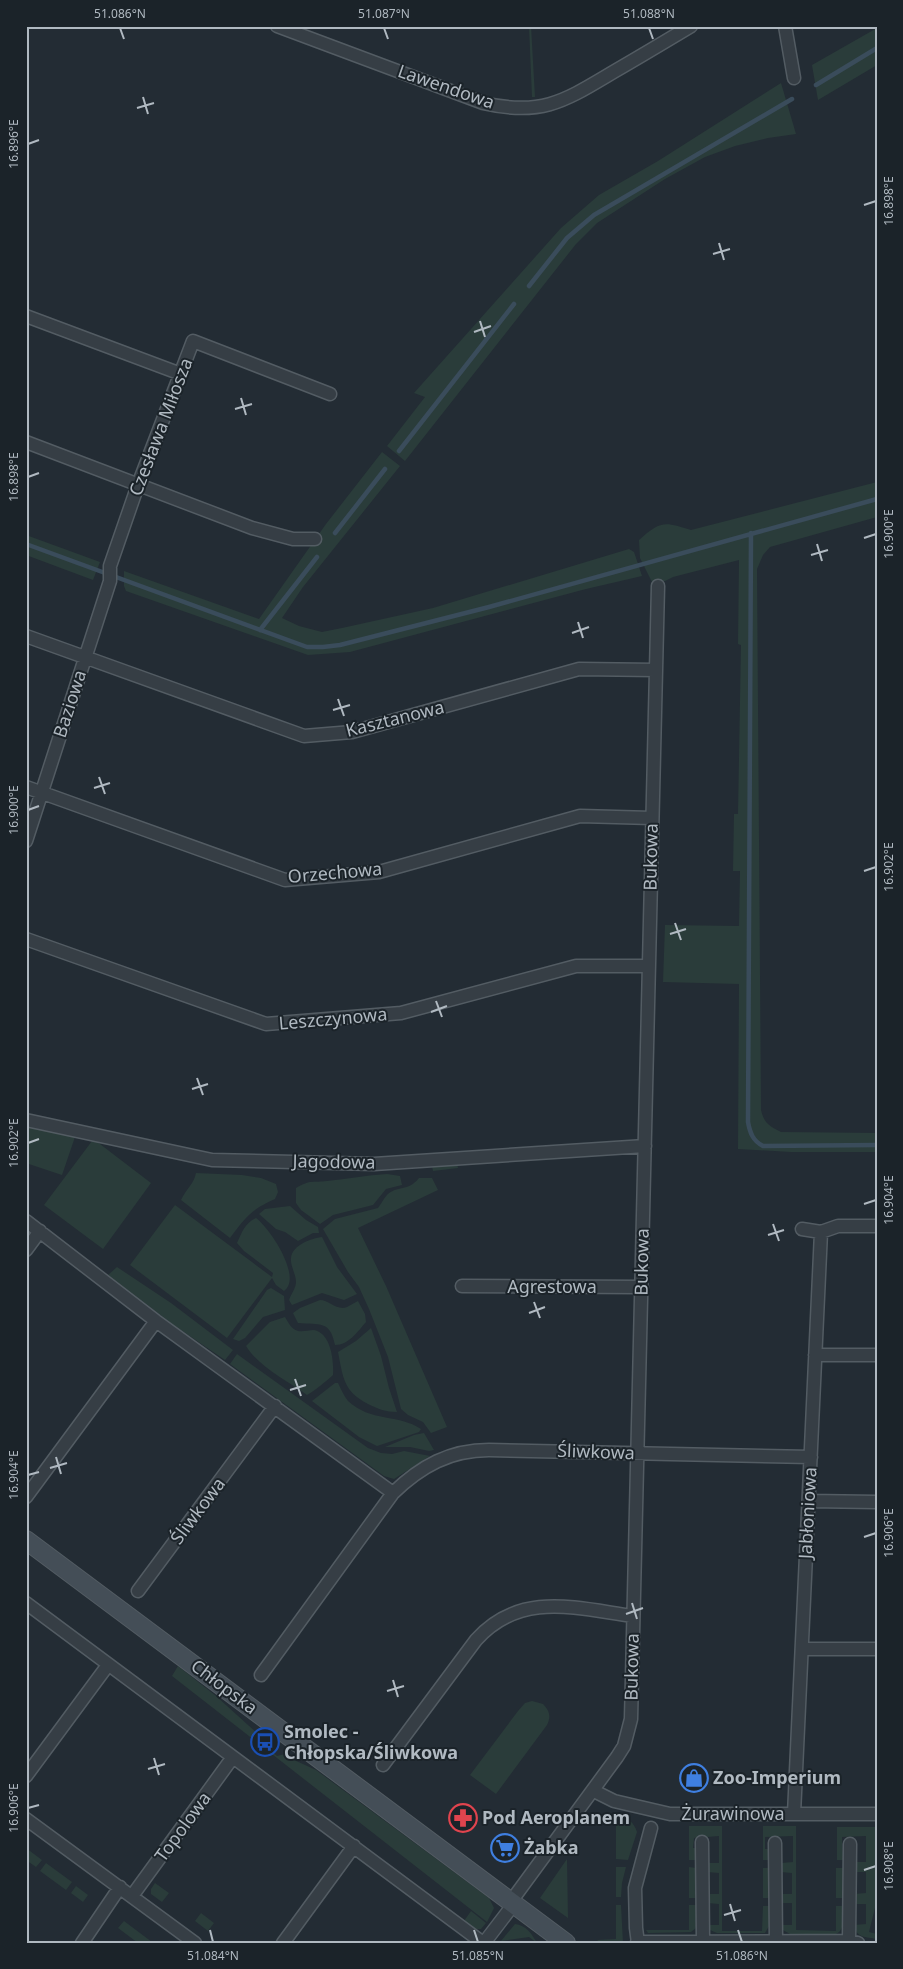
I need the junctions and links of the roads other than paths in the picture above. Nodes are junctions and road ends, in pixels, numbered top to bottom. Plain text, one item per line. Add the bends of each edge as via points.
1 (277, 26) edge
2 (691, 26) edge
3 (785, 26) edge
4 (794, 78) dead end
5 (26, 316) edge
6 (181, 374) junction
7 (330, 394) dead end
8 (26, 442) edge
9 (138, 485) junction
10 (315, 539) dead end
11 (110, 566) joint
12 (658, 586) dead end
13 (26, 636) edge
14 (85, 657) junction
15 (656, 670) junction
16 (26, 787) edge
17 (42, 792) junction
18 (652, 818) junction
19 (26, 841) edge
20 (26, 938) edge
21 (649, 966) junction
22 (26, 1120) edge
23 (645, 1146) junction
24 (26, 1221) edge
25 (877, 1226) edge
26 (802, 1229) dead end
27 (40, 1231) junction
28 (821, 1232) junction
29 (26, 1250) edge
30 (462, 1286) dead end
31 (642, 1287) junction
32 (156, 1321) junction
33 (815, 1355) junction
34 (877, 1355) edge
35 (275, 1406) junction
36 (637, 1453) junction
37 (811, 1457) junction
38 (394, 1493) junction
39 (26, 1496) edge
40 (809, 1501) junction
41 (877, 1502) edge
42 (26, 1540) edge
43 (138, 1591) dead end
44 (26, 1602) edge
45 (632, 1616) junction
46 (802, 1649) junction
47 (877, 1649) edge
48 (108, 1665) junction
49 (261, 1675) dead end
50 (234, 1757) junction
51 (383, 1765) dead end
52 (26, 1776) edge
53 (594, 1790) junction
54 (794, 1814) junction
55 (877, 1814) edge
56 (26, 1819) edge
57 (651, 1828) dead end
58 (702, 1842) dead end
59 (775, 1843) dead end
60 (850, 1844) dead end
61 (354, 1846) junction
62 (120, 1887) junction
63 (132, 1896) junction
64 (512, 1902) junction
65 (702, 1940) junction
66 (776, 1941) junction
67 (637, 1942) edge
68 (853, 1942) edge
69 (82, 1943) edge
70 (194, 1943) edge
71 (283, 1943) edge
72 (483, 1943) edge
73 (566, 1943) edge

1 - 2 street, Lawendowa via 483,103 526,108 576,95
3 - 4 street
5 - 6 street
6 - 7 street, Czesława Miłosza via 193,341
6 - 9 street, Czesława Miłosza
8 - 9 street
9 - 10 street via 252,528 293,539
9 - 11 street, Czesława Miłosza
11 - 14 street, Baziowa via 110,581
12 - 15 street, Bukowa
13 - 14 street, Kasztanowa
14 - 15 street, Kasztanowa via 304,736 352,732 579,669
14 - 17 street, Baziowa
15 - 18 street, Bukowa
16 - 17 street, Orzechowa
17 - 18 street, Orzechowa via 285,880 379,872 580,816
17 - 19 street, Baziowa
18 - 21 street, Bukowa
20 - 21 street, Leszczynowa via 266,1024 401,1013 576,966
21 - 23 street, Bukowa
22 - 23 street, Jagodowa via 212,1160 374,1164
23 - 31 street, Bukowa
24 - 27 street
25 - 28 street via 838,1226
26 - 28 street
27 - 29 street
27 - 32 street
28 - 33 street, Jabłoniowa
30 - 31 street, Agrestowa
31 - 36 street, Bukowa
32 - 35 street
32 - 39 street
33 - 34 street
33 - 37 street, Jabłoniowa
35 - 38 street
35 - 43 street, Śliwkowa
36 - 37 street, Śliwkowa
36 - 38 street, Śliwkowa via 468,1451 427,1466
36 - 45 street, Bukowa
37 - 40 street, Jabłoniowa
38 - 49 street, Śliwkowa
40 - 41 street
40 - 46 street, Jabłoniowa
42 - 64 street, Chłopska
44 - 48 street
45 - 51 street via 545,1606 525,1608 504,1616 476,1640
45 - 53 street, Bukowa via 628,1734 617,1757
46 - 47 street
46 - 54 street, Jabłoniowa
48 - 50 street
48 - 52 street
50 - 61 street
50 - 63 street, Topolowa
53 - 54 street, Żurawinowa via 614,1801 670,1814
53 - 64 street, Bukowa
54 - 55 street, Żurawinowa
56 - 62 street
57 - 67 street via 635,1888
58 - 65 street
59 - 66 street
60 - 68 street
61 - 71 street
61 - 72 street
62 - 63 street
62 - 69 street
63 - 70 street
64 - 72 street, Bukowa
64 - 73 street, Chłopska
65 - 66 street
65 - 67 street
66 - 68 street

